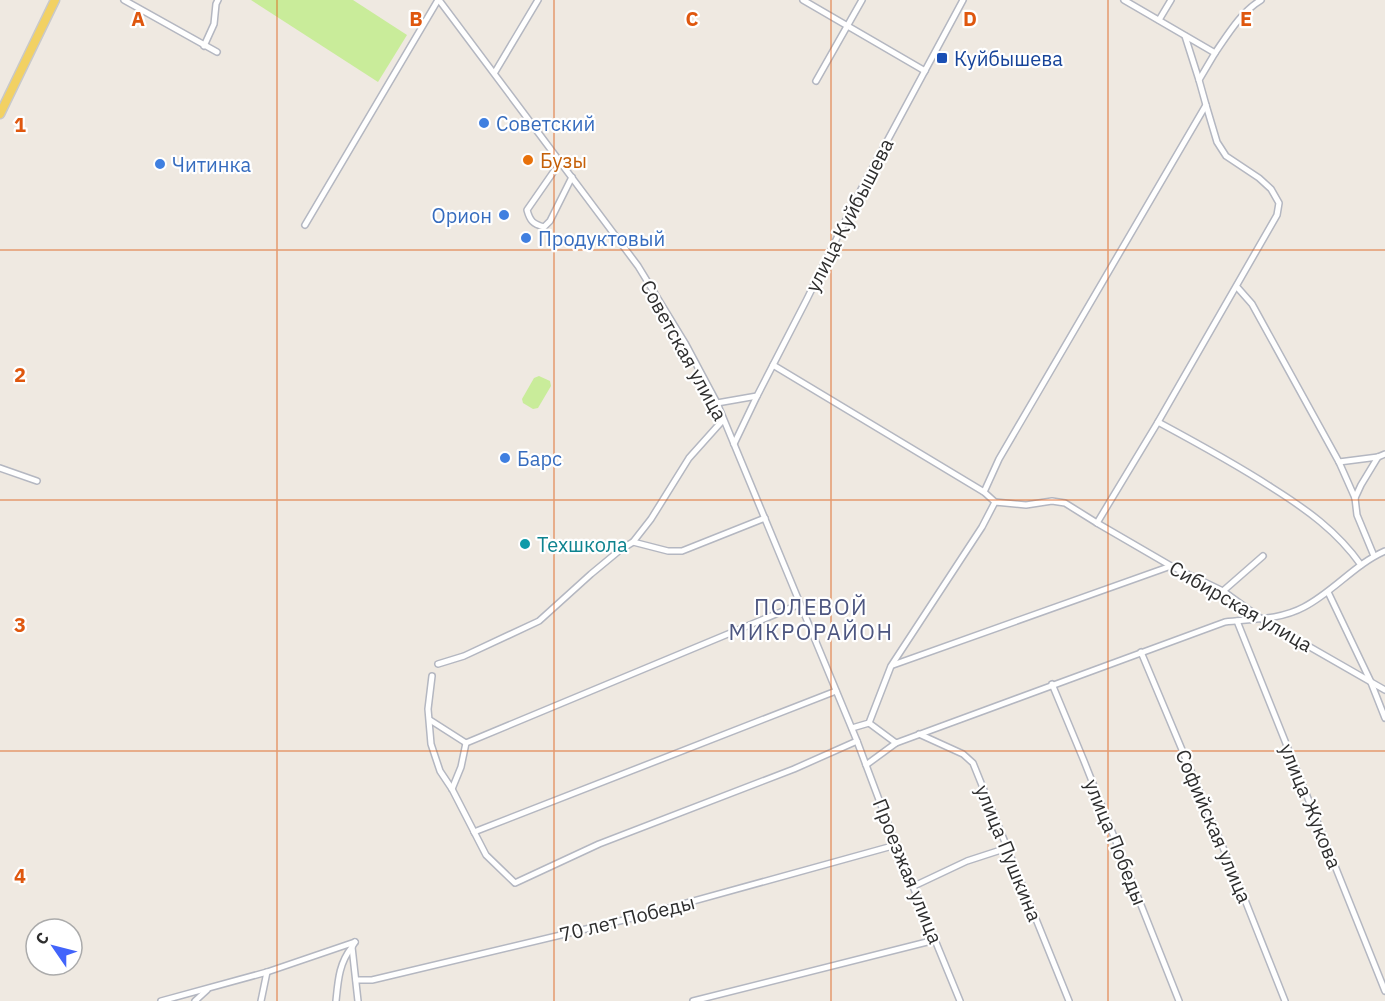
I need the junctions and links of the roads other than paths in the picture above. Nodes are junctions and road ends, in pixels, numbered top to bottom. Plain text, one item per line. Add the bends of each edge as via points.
1 (55, 0) edge
2 (124, 0) edge
3 (218, 0) edge
4 (439, 0) edge
5 (538, 0) edge
6 (803, 0) edge
7 (862, 0) edge
8 (963, 0) edge
9 (1124, 0) edge
10 (1171, 0) edge
11 (1261, 0) edge
12 (1159, 20) junction
13 (848, 25) junction
14 (1185, 36) junction
15 (204, 46) junction
16 (217, 52) dead end
17 (1215, 53) junction
18 (925, 71) junction
19 (495, 72) junction
20 (1199, 80) junction
21 (816, 81) dead end
22 (1206, 105) junction
23 (0, 114) edge
24 (561, 161) junction
25 (572, 177) junction
26 (305, 225) dead end
27 (1237, 287) junction
28 (773, 365) junction
29 (757, 396) junction
30 (717, 403) junction
31 (723, 420) junction
32 (1158, 423) junction
33 (734, 444) junction
34 (1385, 454) edge
35 (1378, 457) junction
36 (1339, 462) junction
37 (0, 468) edge
38 (36, 481) dead end
39 (984, 492) junction
40 (1355, 498) junction
41 (995, 502) junction
42 (765, 518) junction
43 (1097, 523) junction
44 (633, 542) junction
45 (1385, 551) edge
46 (1263, 556) dead end
47 (1374, 556) junction
48 (1361, 565) junction
49 (1171, 566) junction
50 (1223, 591) junction
51 (1328, 592) junction
52 (800, 604) junction
53 (1263, 620) junction
54 (1237, 621) junction
55 (1141, 652) junction
56 (438, 664) dead end
57 (891, 666) junction
58 (432, 676) dead end
59 (1370, 680) junction
60 (1052, 684) junction
61 (1385, 690) edge
62 (836, 691) junction
63 (1385, 717) edge
64 (430, 720) junction
65 (869, 723) junction
66 (852, 728) junction
67 (919, 734) junction
68 (857, 741) junction
69 (896, 742) junction
70 (466, 743) junction
71 (866, 765) junction
72 (452, 789) junction
73 (474, 832) junction
74 (896, 844) junction
75 (1007, 848) junction
76 (914, 886) junction
77 (935, 940) junction
78 (353, 945) junction
79 (267, 972) junction
80 (356, 980) junction
81 (209, 987) junction
82 (1385, 990) edge
83 (161, 1001) edge
84 (195, 1001) edge
85 (261, 1001) edge
86 (336, 1001) edge
87 (358, 1001) edge
88 (693, 1001) edge
89 (960, 1001) edge
90 (1069, 1001) edge
91 (1179, 1001) edge
92 (1285, 1001) edge

1 - 23 main road
2 - 15 street
3 - 15 street via 214,24
4 - 19 street, Советская улица
4 - 26 street
5 - 19 street
6 - 13 street
7 - 13 street
8 - 18 street, улица Куйбышева
9 - 12 street
10 - 12 street
11 - 17 street via 1246,12
12 - 14 street
13 - 18 street
13 - 21 street
14 - 17 street
14 - 20 street
15 - 16 street
17 - 20 street
18 - 28 street, улица Куйбышева
19 - 24 street, Советская улица
20 - 22 street
22 - 27 street via 1216,142 1226,156 1259,178 1279,203 1277,215
22 - 39 street via 999,459
24 - 25 street, Советская улица
24 - 25 street via 527,210 534,224 544,227 550,221
25 - 30 street, Советская улица via 638,266
27 - 32 street
27 - 36 street via 1252,304
28 - 29 street, улица Куйбышева
28 - 39 street
29 - 30 street
29 - 33 street, улица Куйбышева
30 - 31 street, Советская улица
31 - 33 street, Советская улица
31 - 44 street via 689,458
32 - 43 street
32 - 48 street via 1221,455 1317,517
33 - 42 street, Советская улица
34 - 35 street
35 - 36 street
35 - 40 street
36 - 40 street
37 - 38 street
39 - 41 street
40 - 47 street via 1357,515
41 - 43 street, Сибирская улица via 1065,502
41 - 57 street
42 - 44 street via 682,551
42 - 52 street, Советская улица
43 - 49 street, Сибирская улица
44 - 56 street via 539,621
45 - 47 street
46 - 50 street
47 - 48 street
48 - 51 street
49 - 50 street, Сибирская улица
49 - 57 street
50 - 53 street, Сибирская улица
51 - 53 street via 1302,609
51 - 59 street
52 - 62 street, Советская улица
52 - 70 street
53 - 54 street
53 - 59 street, Сибирская улица
54 - 55 street
54 - 82 street, улица Жукова
55 - 60 street
55 - 92 street, Софийская улица
57 - 65 street
58 - 64 street
59 - 61 street, Сибирская улица
59 - 63 street
60 - 67 street
60 - 91 street, улица Победы
62 - 66 street, Советская улица
62 - 73 street
64 - 70 street
64 - 72 street via 430,744
65 - 66 street
65 - 69 street
66 - 68 street, Советская улица
67 - 69 street
67 - 75 street, улица Пушкина via 963,754 973,763
68 - 71 street, Проезжая улица
68 - 73 street via 599,844 515,883 486,855
69 - 71 street
70 - 72 street
71 - 74 street, Проезжая улица
72 - 73 street
74 - 76 street, Проезжая улица
74 - 80 street, 70 лет Победы via 632,918 372,980
75 - 76 street via 967,861
75 - 90 street, улица Пушкина
76 - 77 street, Проезжая улица
77 - 88 street
77 - 89 street, Проезжая улица
78 - 79 street
78 - 80 street
78 - 86 street via 344,956
79 - 81 street
79 - 85 street
80 - 87 street
81 - 83 street
81 - 84 street

